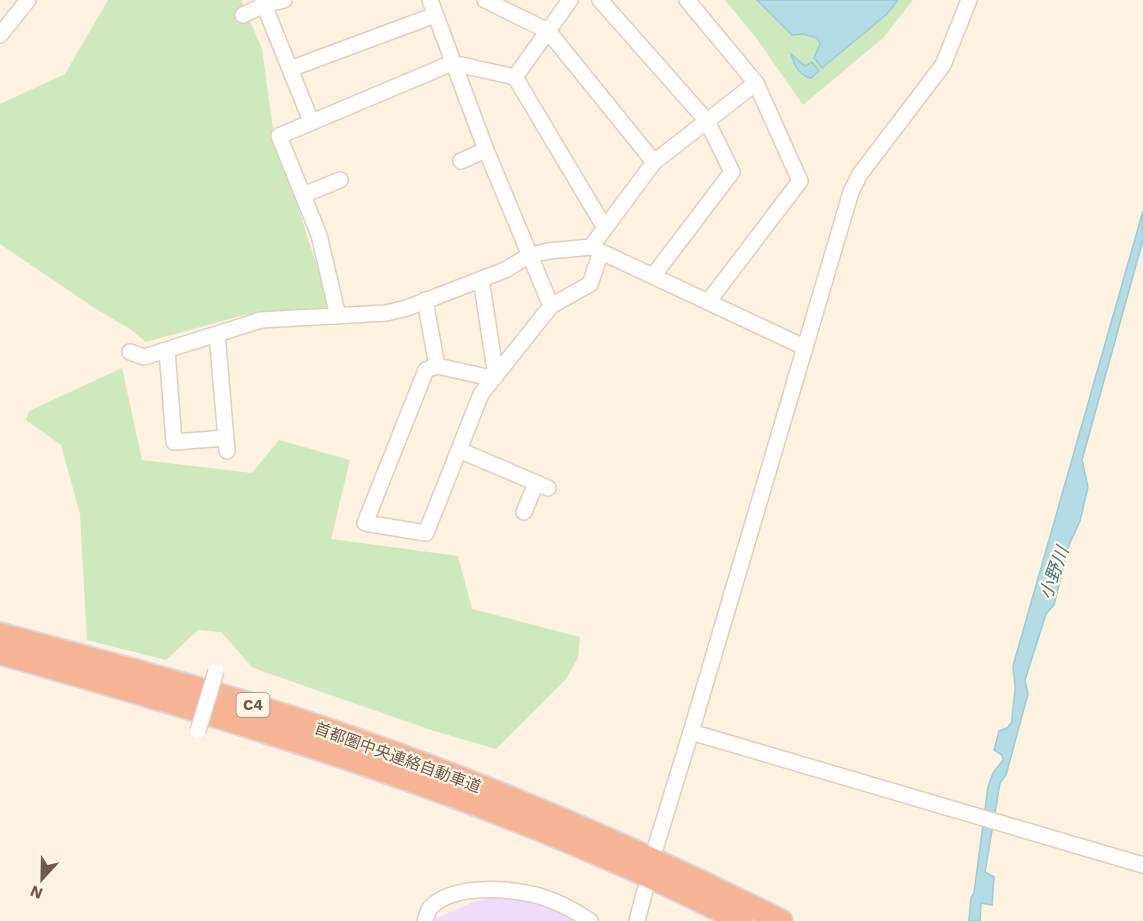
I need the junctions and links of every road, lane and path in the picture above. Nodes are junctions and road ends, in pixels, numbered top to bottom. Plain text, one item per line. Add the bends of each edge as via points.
1 (28, 0) edge
2 (284, 0) edge
3 (430, 0) edge
4 (485, 0) edge
5 (570, 0) edge
6 (600, 0) edge
7 (687, 0) edge
8 (969, 0) edge
9 (263, 2) edge
10 (243, 15) dead end
11 (435, 15) junction
12 (548, 31) junction
13 (0, 35) edge
14 (452, 63) junction
15 (290, 69) junction
16 (515, 77) junction
17 (756, 83) junction
18 (707, 121) junction
19 (311, 122) junction
20 (486, 150) junction
21 (461, 161) dead end
22 (654, 162) junction
23 (340, 180) dead end
24 (303, 195) junction
25 (605, 228) junction
26 (596, 250) junction
27 (530, 255) junction
28 (653, 276) junction
29 (480, 279) junction
30 (425, 300) junction
31 (708, 302) junction
32 (551, 306) junction
33 (338, 316) junction
34 (217, 334) junction
35 (804, 346) junction
36 (168, 350) junction
37 (130, 352) dead end
38 (437, 366) junction
39 (496, 376) junction
40 (459, 450) junction
41 (524, 512) dead end
42 (0, 634) edge
43 (0, 653) edge
44 (216, 671) dead end
45 (198, 730) dead end
46 (691, 732) junction
47 (656, 846) dead end
48 (1143, 865) edge
49 (645, 890) dead end
50 (425, 921) edge
51 (590, 921) edge
52 (637, 921) edge
53 (741, 921) edge
54 (781, 921) edge

1 - 13 street
2 - 9 street
3 - 11 street
4 - 12 street
5 - 12 street
6 - 18 street
7 - 17 street
8 - 35 street via 942,65 860,174 851,192
9 - 10 street
9 - 15 street
11 - 14 street
11 - 15 street
12 - 16 street
12 - 22 street
14 - 16 street
14 - 19 street
14 - 20 street
15 - 19 street
16 - 25 street
17 - 18 street
17 - 31 street via 800,181
18 - 22 street
18 - 28 street via 732,172
19 - 24 street via 279,136
20 - 21 street
20 - 27 street
22 - 25 street
23 - 24 street
24 - 33 street via 319,235
25 - 26 street
26 - 27 street
26 - 28 street
26 - 32 street via 590,284
27 - 29 street
27 - 32 street
28 - 31 street
29 - 30 street
29 - 39 street
30 - 33 street via 386,313
30 - 38 street
31 - 35 street
32 - 39 street
33 - 34 street via 261,320
34 - 36 street
34 - 36 street via 226,445 174,442
35 - 46 street
36 - 37 street via 144,357
38 - 39 street
38 - 40 street via 426,370 365,523 426,532
39 - 40 street via 481,394
40 - 41 street via 542,485
42 - 54 highway, 首都圏中央連絡自動車道 / C4 via 248,704 404,758 618,842
43 - 53 highway, 首都圏中央連絡自動車道 / C4 via 239,722 452,796 576,844
44 - 45 street, bridge
46 - 47 street
46 - 48 street
49 - 52 street
50 - 51 street via 428,910 444,897 497,889 538,896

